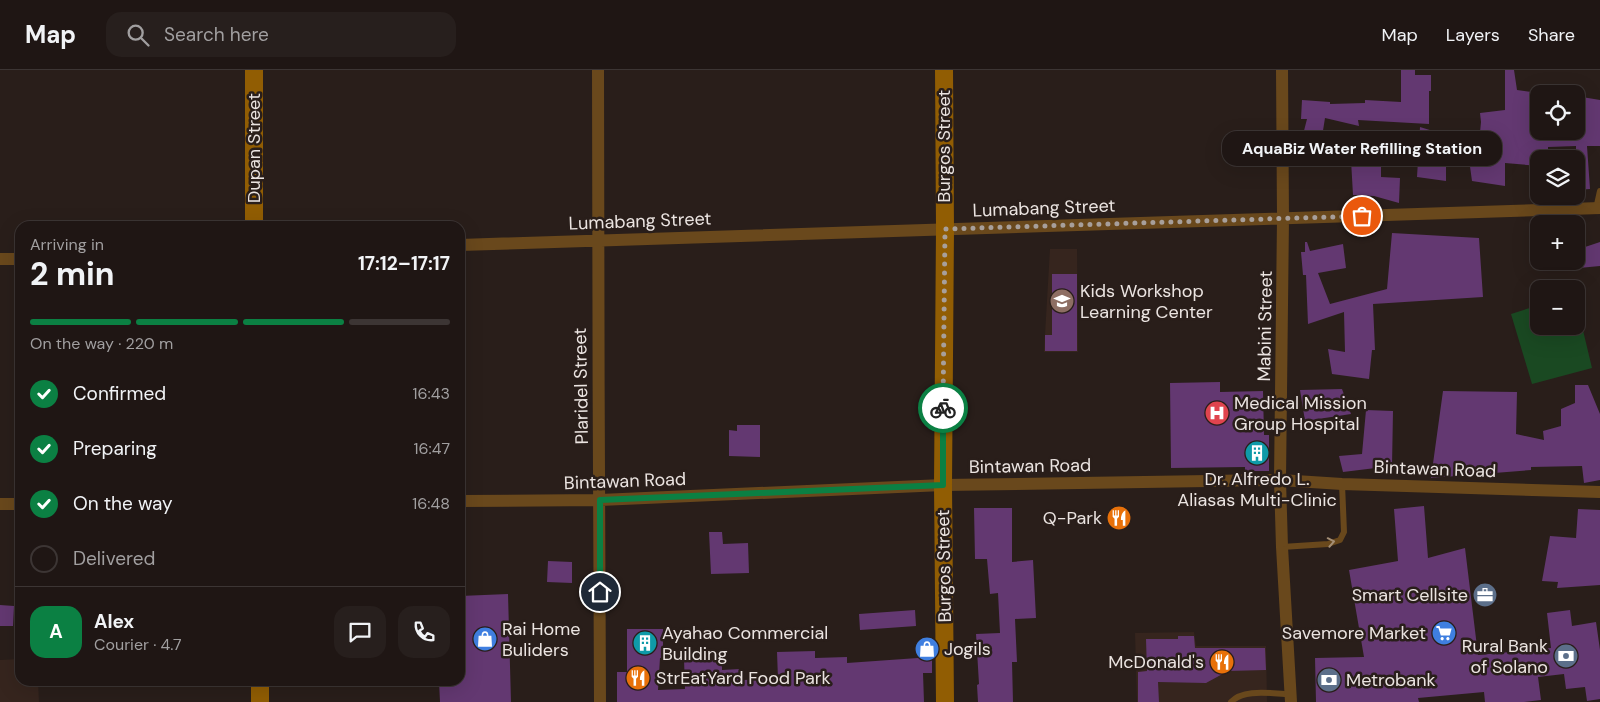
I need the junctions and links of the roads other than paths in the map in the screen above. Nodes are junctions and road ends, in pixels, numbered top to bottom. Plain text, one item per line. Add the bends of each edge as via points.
1 (254, 70) edge
2 (598, 70) edge
3 (944, 70) edge
4 (1282, 70) edge
5 (1600, 191) edge
6 (1598, 208) edge
7 (1283, 218) junction
8 (254, 221) edge
9 (945, 229) junction
10 (597, 240) junction
11 (465, 244) edge
12 (15, 258) edge
13 (0, 259) edge
14 (1280, 480) junction
15 (1342, 484) junction
16 (943, 485) junction
17 (1600, 492) edge
18 (600, 500) junction
19 (465, 501) edge
20 (0, 504) edge
21 (15, 504) edge
22 (1282, 547) junction
23 (260, 686) edge
24 (1291, 698) edge
25 (260, 702) edge
26 (600, 702) edge
27 (945, 702) edge
28 (1231, 702) edge

1 - 8 street, Dupan Street
2 - 10 street, Plaridel Street
3 - 9 street, Burgos Street
4 - 7 street, Mabini Street
5 - 6 lane
6 - 7 street, Lumabang Street
7 - 9 street, Lumabang Street
7 - 14 street, Mabini Street
9 - 10 street, Lumabang Street
9 - 16 street, Burgos Street
10 - 11 street, Lumabang Street
10 - 18 street, Plaridel Street
12 - 13 street
14 - 15 street, Bintawan Road
14 - 16 street, Bintawan Road
14 - 22 street, Mabini Street
15 - 17 street, Bintawan Road
22 -> 15 lane via 1328,544 1340,540 1344,532
16 - 18 street, Bintawan Road
16 - 27 street, Burgos Street
18 - 19 street, Bintawan Road
18 - 26 street, Plaridel Street
20 - 21 street
22 - 24 street, Mabini Street
23 - 25 street
24 - 28 lane via 1245,693

